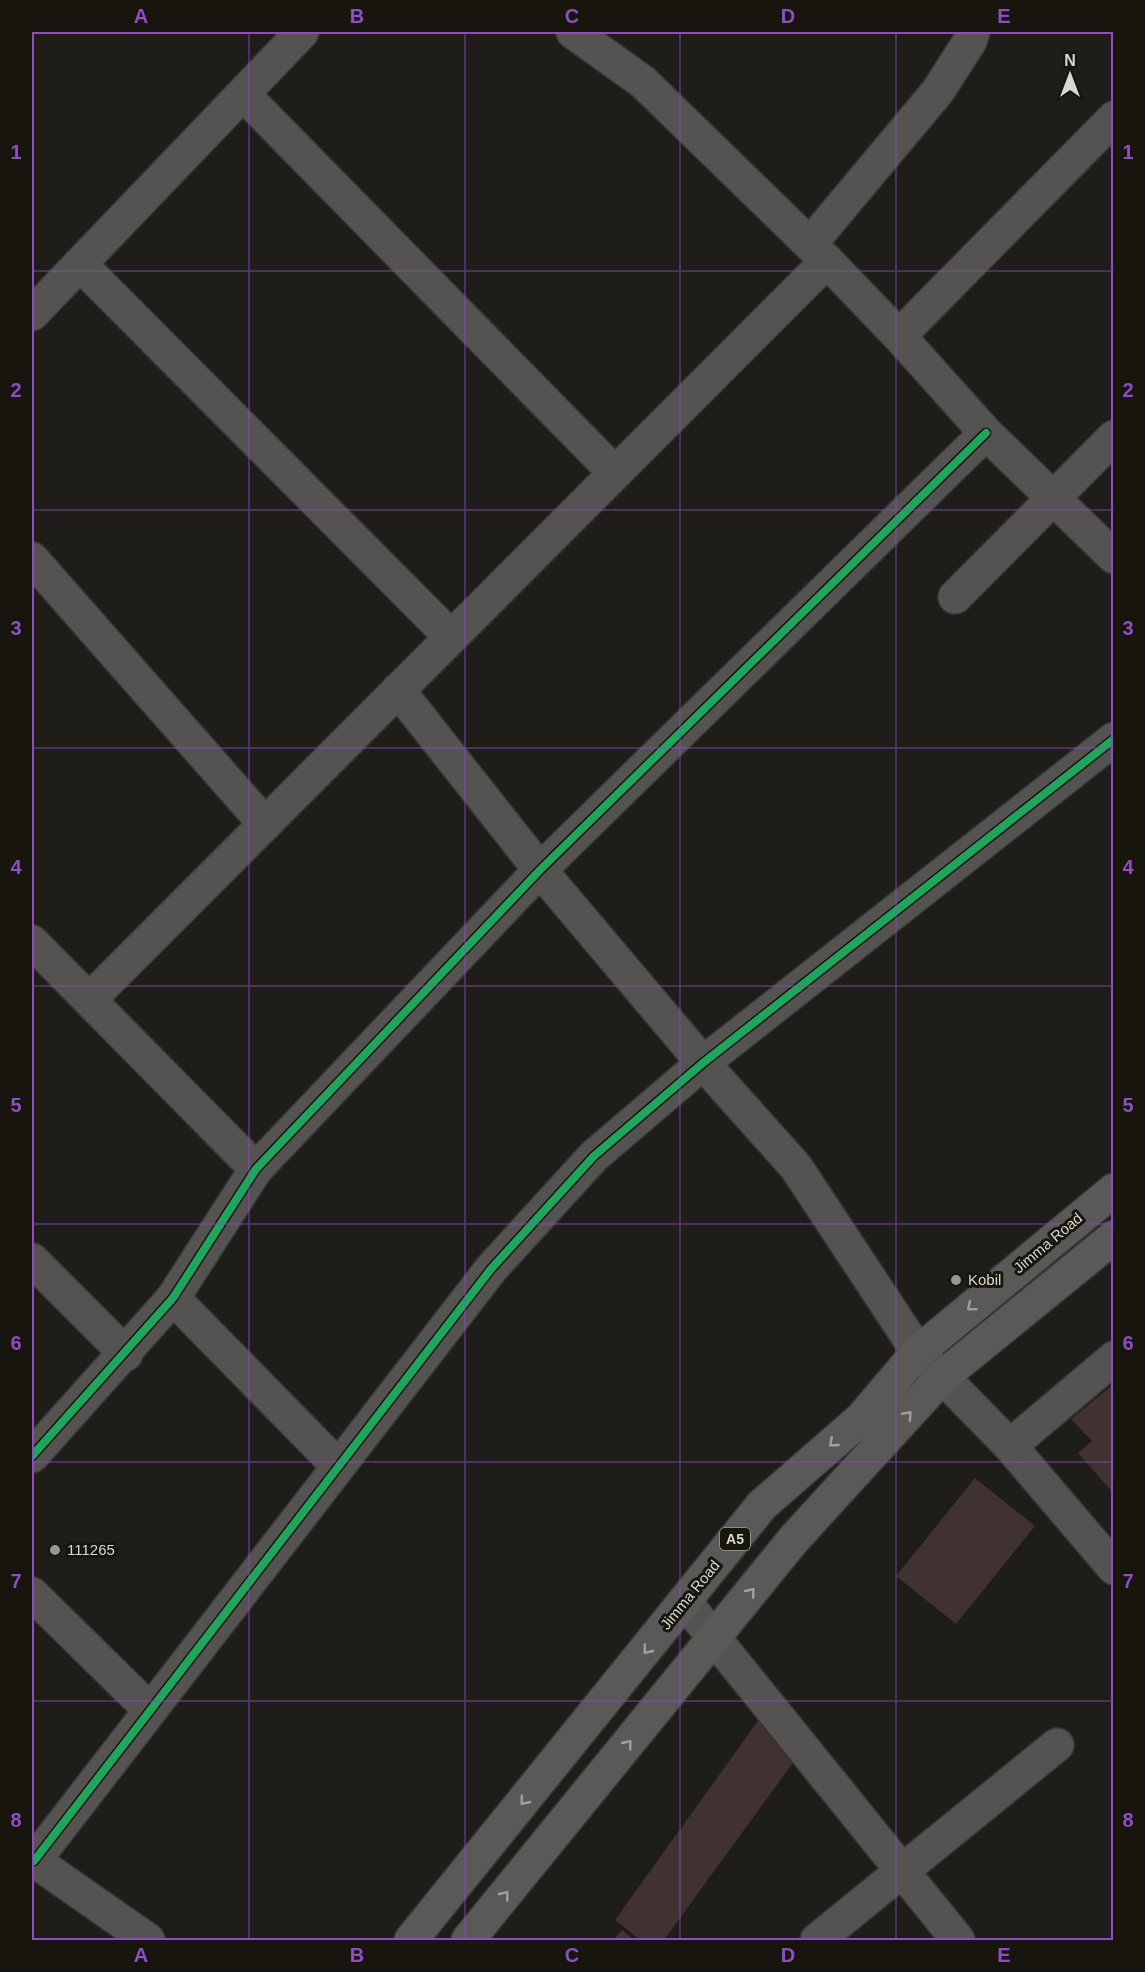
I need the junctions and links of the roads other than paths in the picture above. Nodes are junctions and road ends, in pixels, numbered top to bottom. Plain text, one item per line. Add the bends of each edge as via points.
1 (302, 32) edge
2 (573, 32) edge
3 (973, 32) edge
4 (243, 94) junction
5 (1113, 118) edge
6 (818, 253) junction
7 (80, 264) junction
8 (32, 314) edge
9 (899, 336) junction
10 (986, 433) junction
11 (1113, 437) edge
12 (615, 473) junction
13 (1053, 497) junction
14 (1113, 557) edge
15 (32, 559) edge
16 (954, 597) dead end
17 (451, 637) junction
18 (398, 690) junction
19 (1113, 739) edge
20 (265, 824) junction
21 (540, 870) junction
22 (32, 942) edge
23 (90, 999) junction
24 (703, 1063) junction
25 (256, 1169) junction
26 (1113, 1190) edge
27 (1113, 1237) edge
28 (32, 1260) edge
29 (173, 1298) junction
30 (918, 1352) junction
31 (126, 1354) junction
32 (1113, 1358) edge
33 (942, 1377) junction
34 (1010, 1446) junction
35 (32, 1456) edge
36 (337, 1465) junction
37 (1113, 1568) edge
38 (32, 1594) edge
39 (685, 1602) junction
40 (714, 1638) junction
41 (150, 1710) junction
42 (1057, 1745) dead end
43 (33, 1860) edge
44 (903, 1870) junction
45 (148, 1941) edge
46 (411, 1941) edge
47 (468, 1941) edge
48 (817, 1941) edge
49 (958, 1941) edge

1 - 4 street
2 - 6 street via 643,82
3 - 6 street via 938,91
4 - 7 street
4 - 12 street
5 - 9 street
6 - 9 street
6 - 12 street
7 - 8 street
7 - 17 street
9 - 10 street
10 - 13 street
10 - 21 street
11 - 13 street
12 - 17 street
13 - 14 street
13 - 16 street
15 - 20 street
17 - 18 street
18 - 20 street
18 - 21 street
19 - 24 street
20 - 23 street
21 - 24 street
21 - 25 street
22 - 23 street
23 - 25 street
24 - 30 street via 796,1167
24 - 36 street via 586,1165 491,1269
25 - 29 street
26 -> 30 highway, Jimma Road / A5
27 - 33 highway
28 - 31 street
29 - 31 street
29 - 36 street
30 - 33 street
30 -> 39 highway, Jimma Road / A5 via 862,1418 762,1505
31 - 35 street
32 - 34 street
33 - 34 street
40 -> 33 highway via 794,1539
34 - 37 street
36 - 41 street
38 - 41 street
39 - 40 street
39 -> 46 highway, Jimma Road / A5
40 - 44 street
47 -> 40 highway
41 - 43 street
42 - 44 street
43 - 45 street
44 - 48 street
44 - 49 street

